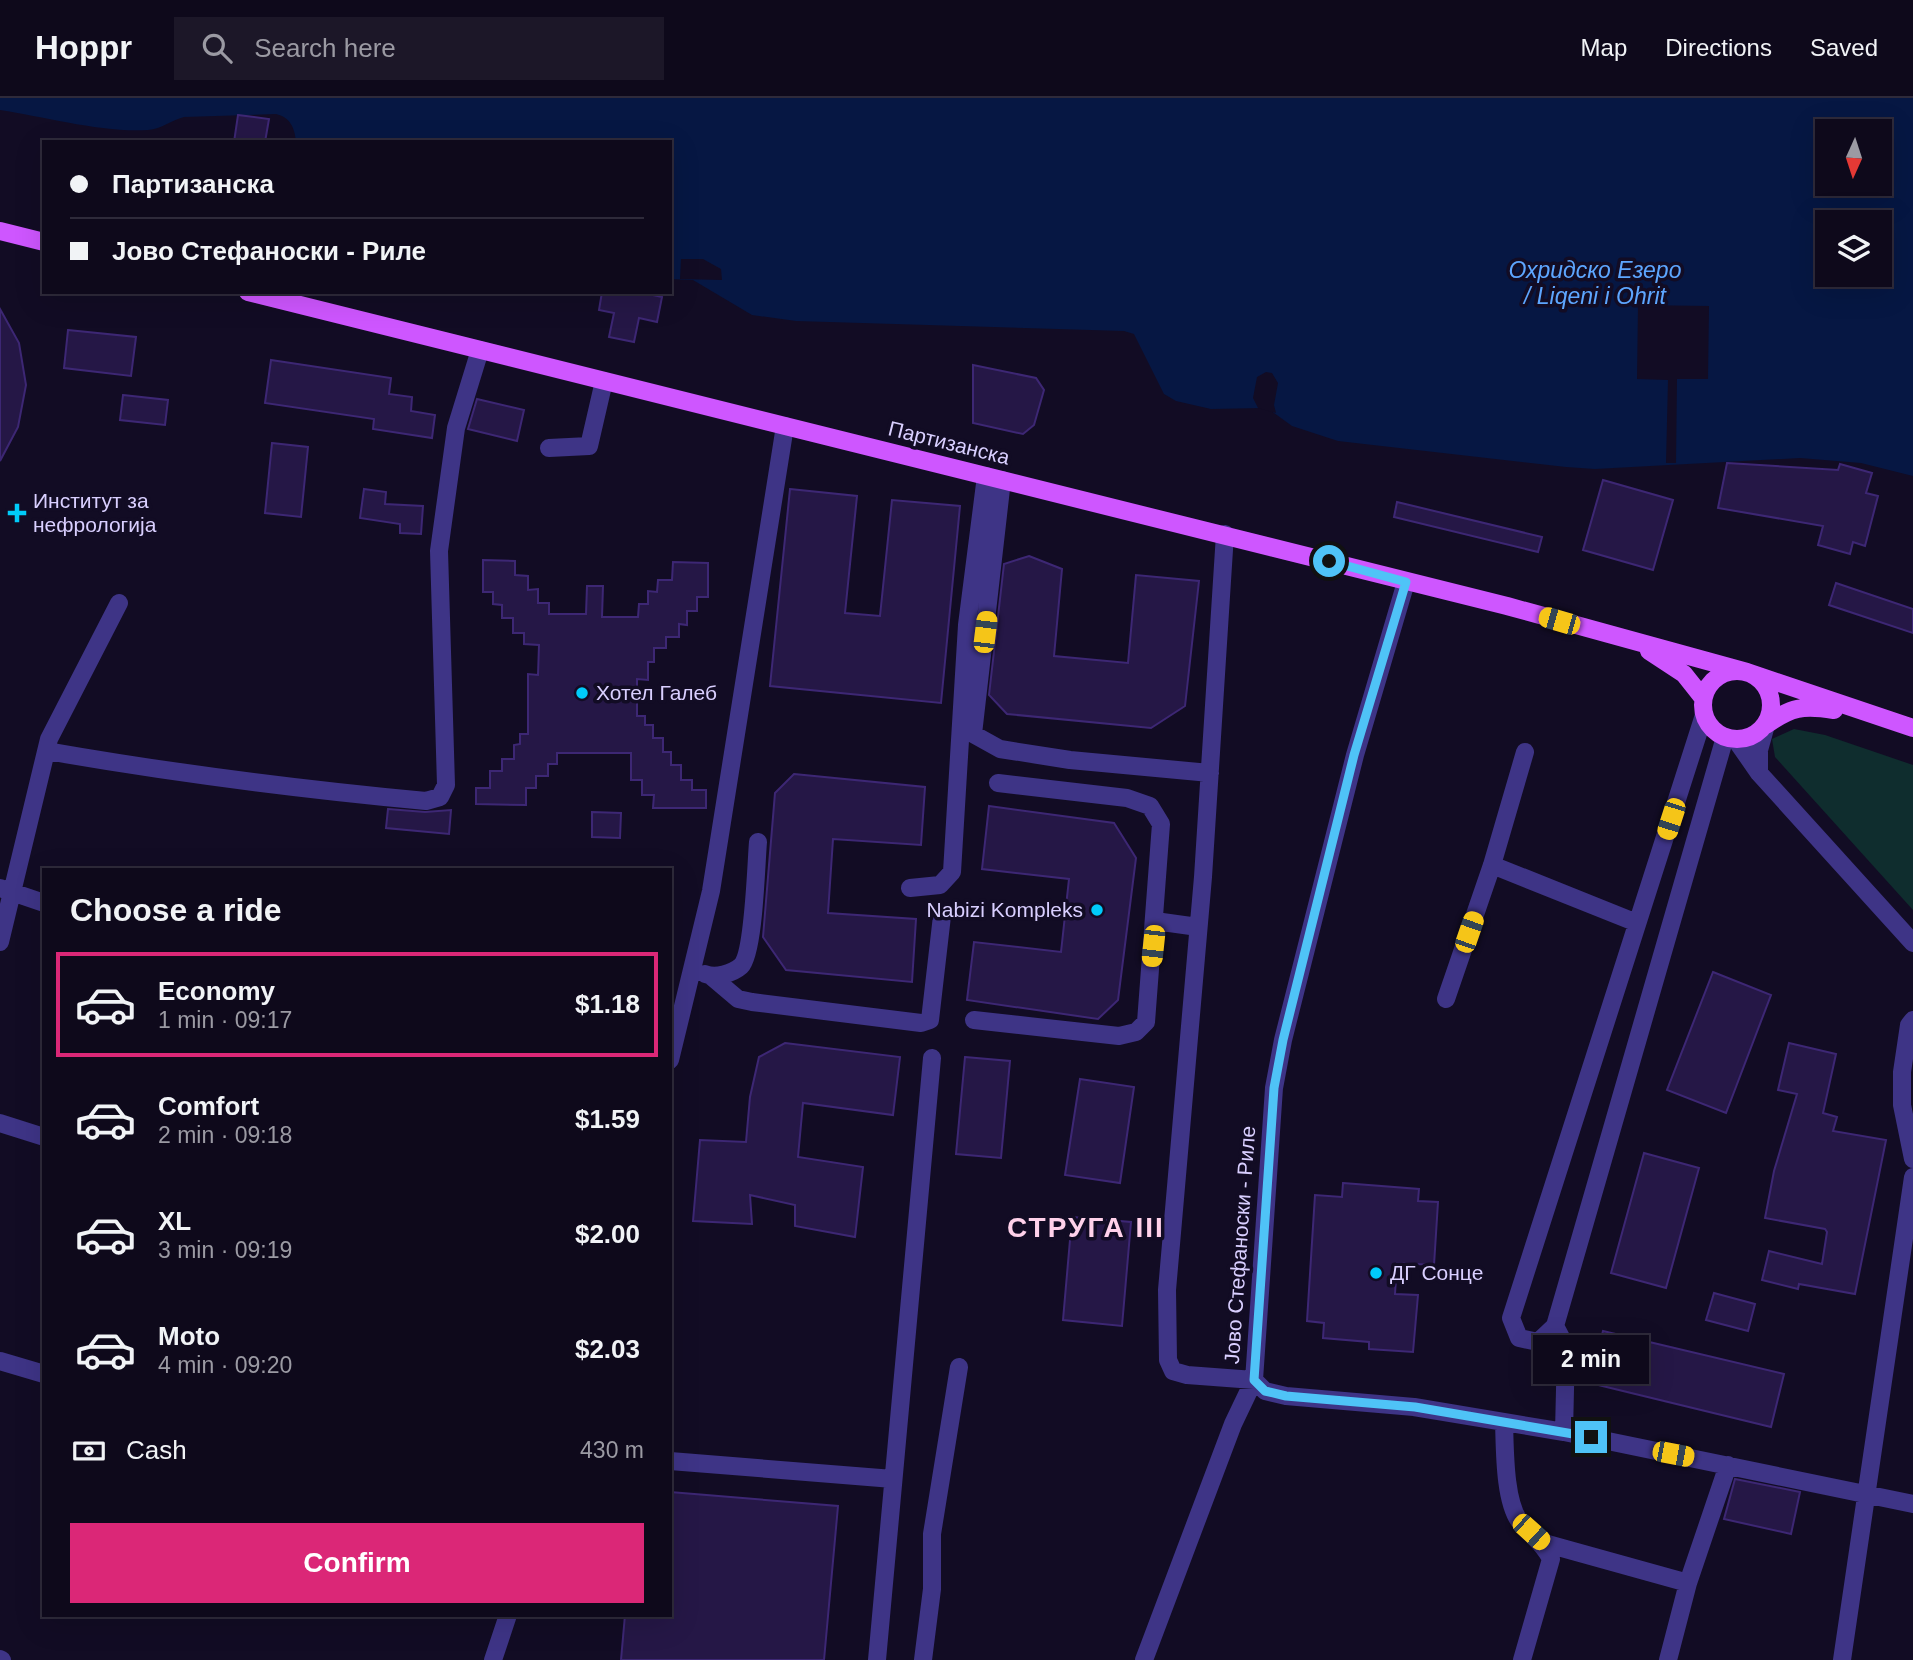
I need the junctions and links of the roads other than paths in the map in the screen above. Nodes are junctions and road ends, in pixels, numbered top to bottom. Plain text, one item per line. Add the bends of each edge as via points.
1 (0, 231) edge
2 (42, 242) edge
3 (256, 294) edge
4 (480, 350) junction
5 (604, 381) junction
6 (785, 426) junction
7 (549, 449) dead end
8 (994, 478) junction
9 (1225, 534) junction
10 (1406, 582) junction
11 (119, 603) dead end
12 (1637, 643) junction
13 (1747, 672) junction
14 (1704, 707) junction
15 (1877, 715) junction
16 (1766, 725) junction
17 (1913, 728) edge
18 (1730, 738) junction
19 (47, 751) junction
20 (1525, 752) dead end
21 (1759, 772) junction
22 (1210, 773) junction
23 (998, 783) dead end
24 (758, 842) dead end
25 (1492, 865) junction
26 (910, 888) dead end
27 (6, 890) edge
28 (42, 902) edge
29 (942, 915) dead end
30 (1155, 921) junction
31 (1637, 923) junction
32 (1198, 927) junction
33 (0, 942) edge
34 (1913, 943) edge
35 (693, 971) junction
36 (712, 977) junction
37 (1446, 999) dead end
38 (974, 1020) dead end
39 (1913, 1020) edge
40 (672, 1052) edge
41 (932, 1058) dead end
42 (0, 1123) edge
43 (42, 1137) edge
44 (1913, 1159) edge
45 (1913, 1177) edge
46 (1555, 1326) junction
47 (0, 1361) edge
48 (959, 1367) dead end
49 (42, 1373) edge
50 (1254, 1380) junction
51 (1504, 1422) junction
52 (1564, 1432) junction
53 (672, 1461) edge
54 (1728, 1465) junction
55 (893, 1479) junction
56 (1869, 1496) junction
57 (1913, 1504) edge
58 (1544, 1543) junction
59 (1688, 1583) junction
60 (507, 1617) edge
61 (493, 1660) edge
62 (877, 1660) edge
63 (923, 1660) edge
64 (1144, 1660) edge
65 (1522, 1660) edge
66 (1668, 1660) edge
67 (1842, 1660) edge

1 - 2 main road
3 - 4 main road, Партизанска
4 - 5 main road, Партизанска
4 - 19 street via 456,428 439,551 446,785 440,797 426,801 285,788
5 - 6 main road, Партизанска
5 - 7 street via 589,446
6 - 8 main road, Партизанска
6 - 35 street via 711,891
8 - 9 main road, Партизанска
8 - 22 street via 973,734 1000,749
8 - 26 street via 967,625 952,872 940,885
9 - 10 main road, Партизанска
9 - 22 street
10 - 12 main road, Партизанска
10 - 50 street, Јово Стефаноски - Риле via 1354,755 1283,1040 1274,1088
11 - 19 street
12 - 13 main road, Партизанска
12 - 14 main road, Партизанска via 1684,674
13 - 14 main road via 1735,670 1719,676 1708,686
13 - 15 main road, Партизанска
13 - 16 main road via 1765,684 1771,697
14 - 18 main road, Партизанска via 1712,729
14 - 31 street
15 - 16 main road, Партизанска via 1809,706 1786,711
15 - 17 main road, Партизанска
16 - 18 main road, Партизанска via 1752,736
16 - 21 street
18 - 21 street
18 - 46 street
19 - 27 street
20 - 25 street
21 - 34 street
22 - 32 street
23 - 30 street via 1127,798 1150,806 1161,824
24 - 36 street via 749,949 741,965
25 - 31 street
25 - 37 street
27 - 28 street
27 - 33 street
29 - 36 street via 930,1020 920,1023 752,1003 738,999
30 - 32 street
30 - 38 street via 1146,1022 1136,1032 1119,1035
31 - 46 street via 1511,1318 1518,1338 1538,1342
32 - 50 street via 1167,1290 1168,1360 1173,1371 1187,1376
35 - 36 street
35 - 40 street
39 - 44 street via 1902,1072 1902,1105
41 - 55 street
42 - 43 street
45 - 56 street
46 - 52 street via 1566,1347
47 - 49 street
48 - 63 street via 932,1534 932,1589
50 - 51 street, Јово Стефаноски - Риле via 1265,1391 1286,1396 1415,1407
50 - 64 street
51 - 52 street, Јово Стефаноски - Риле
51 - 58 street via 1505,1473 1519,1521
52 - 54 street, Јово Стефаноски - Риле
53 - 55 street
54 - 56 street, Јово Стефаноски - Риле
54 - 59 street
55 - 62 street
56 - 57 street, Јово Стефаноски - Риле
56 - 67 street
58 - 59 street
58 - 65 street via 1551,1559
59 - 66 street
60 - 61 street

